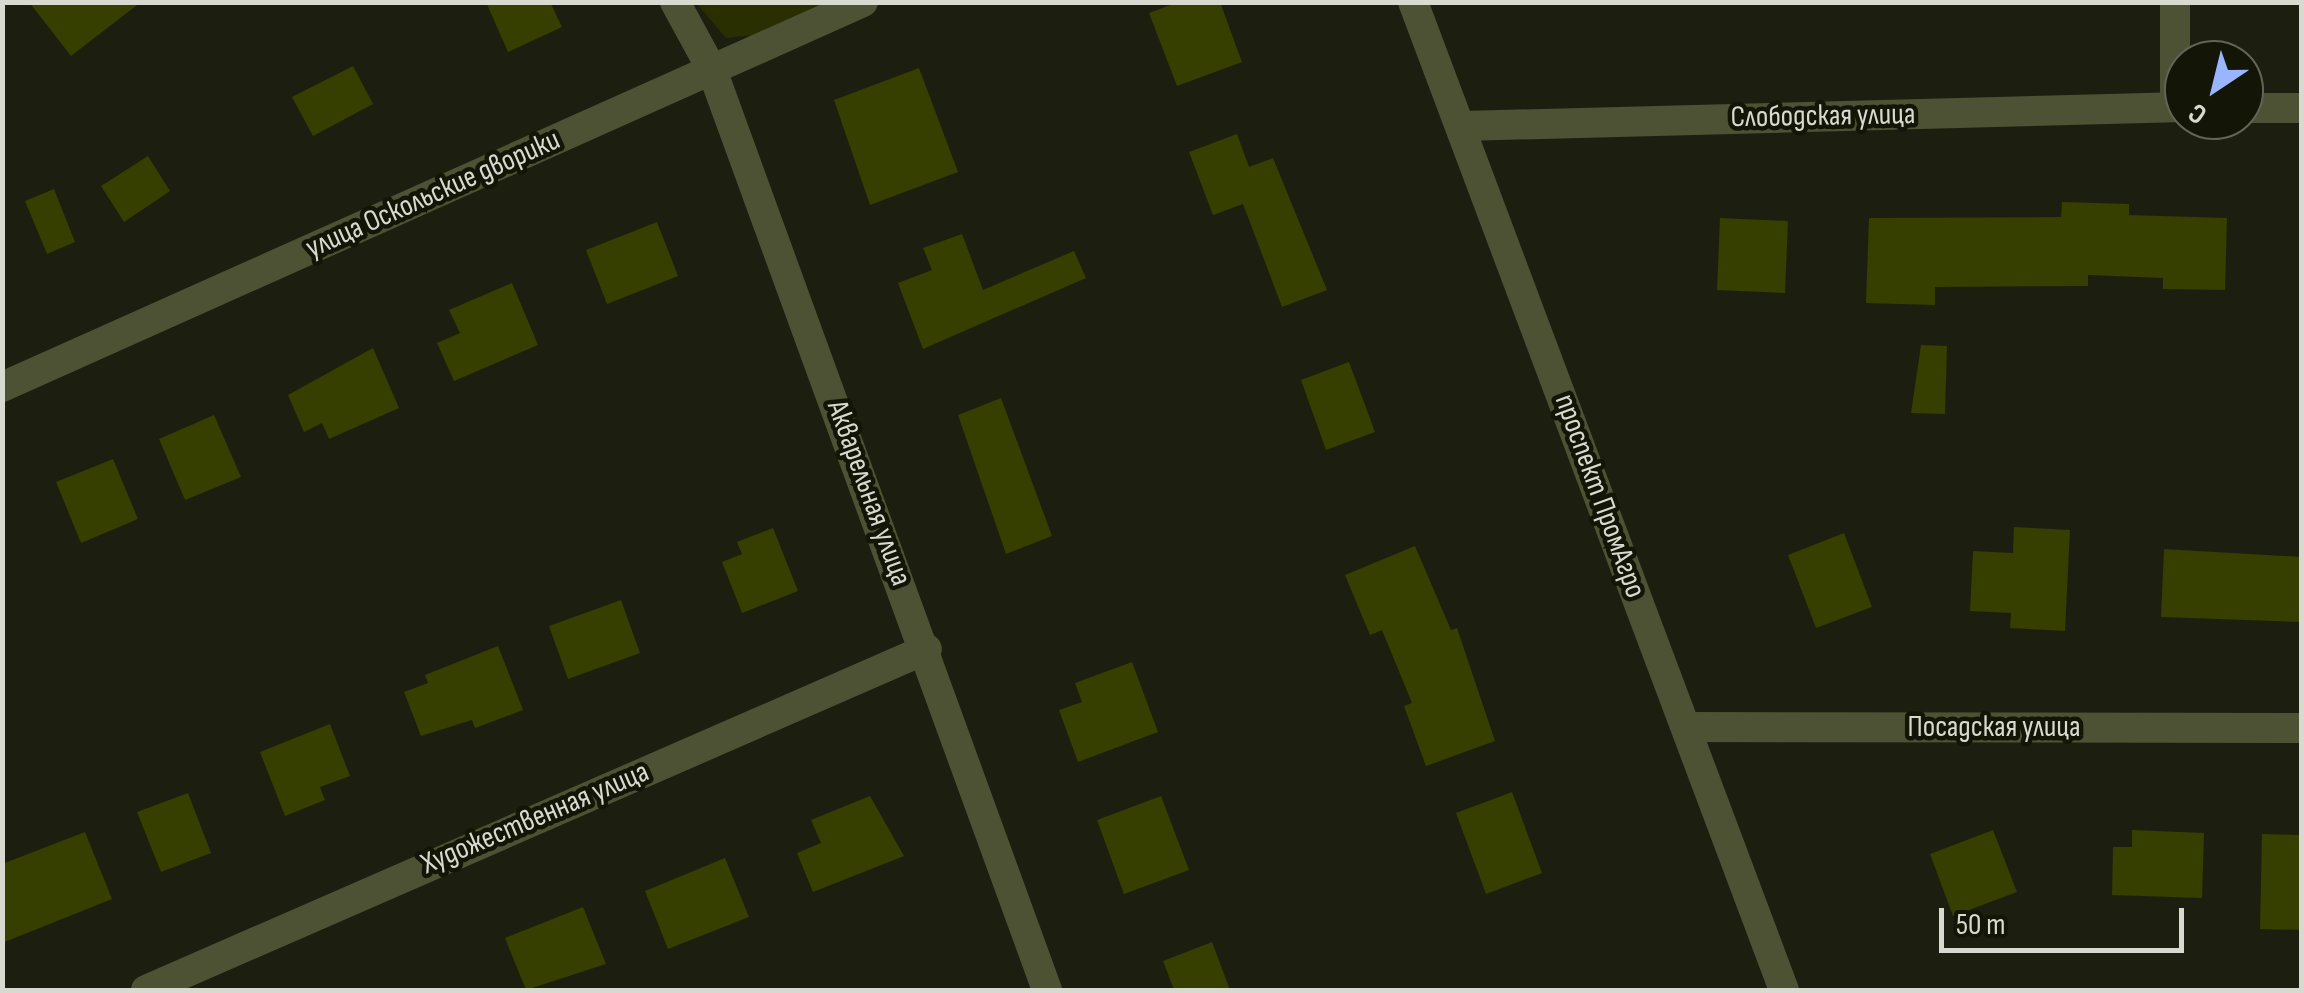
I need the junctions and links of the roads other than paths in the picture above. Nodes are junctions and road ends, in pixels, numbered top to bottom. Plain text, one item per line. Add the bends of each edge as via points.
1 (674, 2) edge
2 (863, 2) edge
3 (1413, 2) edge
4 (2175, 2) edge
5 (2177, 40) edge
6 (712, 70) junction
7 (2164, 108) edge
8 (2264, 108) edge
9 (2302, 108) edge
10 (1462, 126) junction
11 (2, 387) edge
12 (926, 649) junction
13 (1686, 727) junction
14 (2302, 728) edge
15 (146, 990) edge
16 (1047, 990) edge
17 (1784, 990) edge

1 - 6 street, Акварельная улица
2 - 6 street, улица Оскольские дворики
3 - 10 street, проспект ПромАгро
4 - 5 street
6 - 11 street, улица Оскольские дворики
6 - 12 street, Акварельная улица
7 - 10 street, Слободская улица
8 - 9 street
10 - 13 street, проспект ПромАгро
12 - 15 street, Художественная улица
12 - 16 street, Акварельная улица
13 - 14 street, Посадская улица
13 - 17 street, проспект ПромАгро

